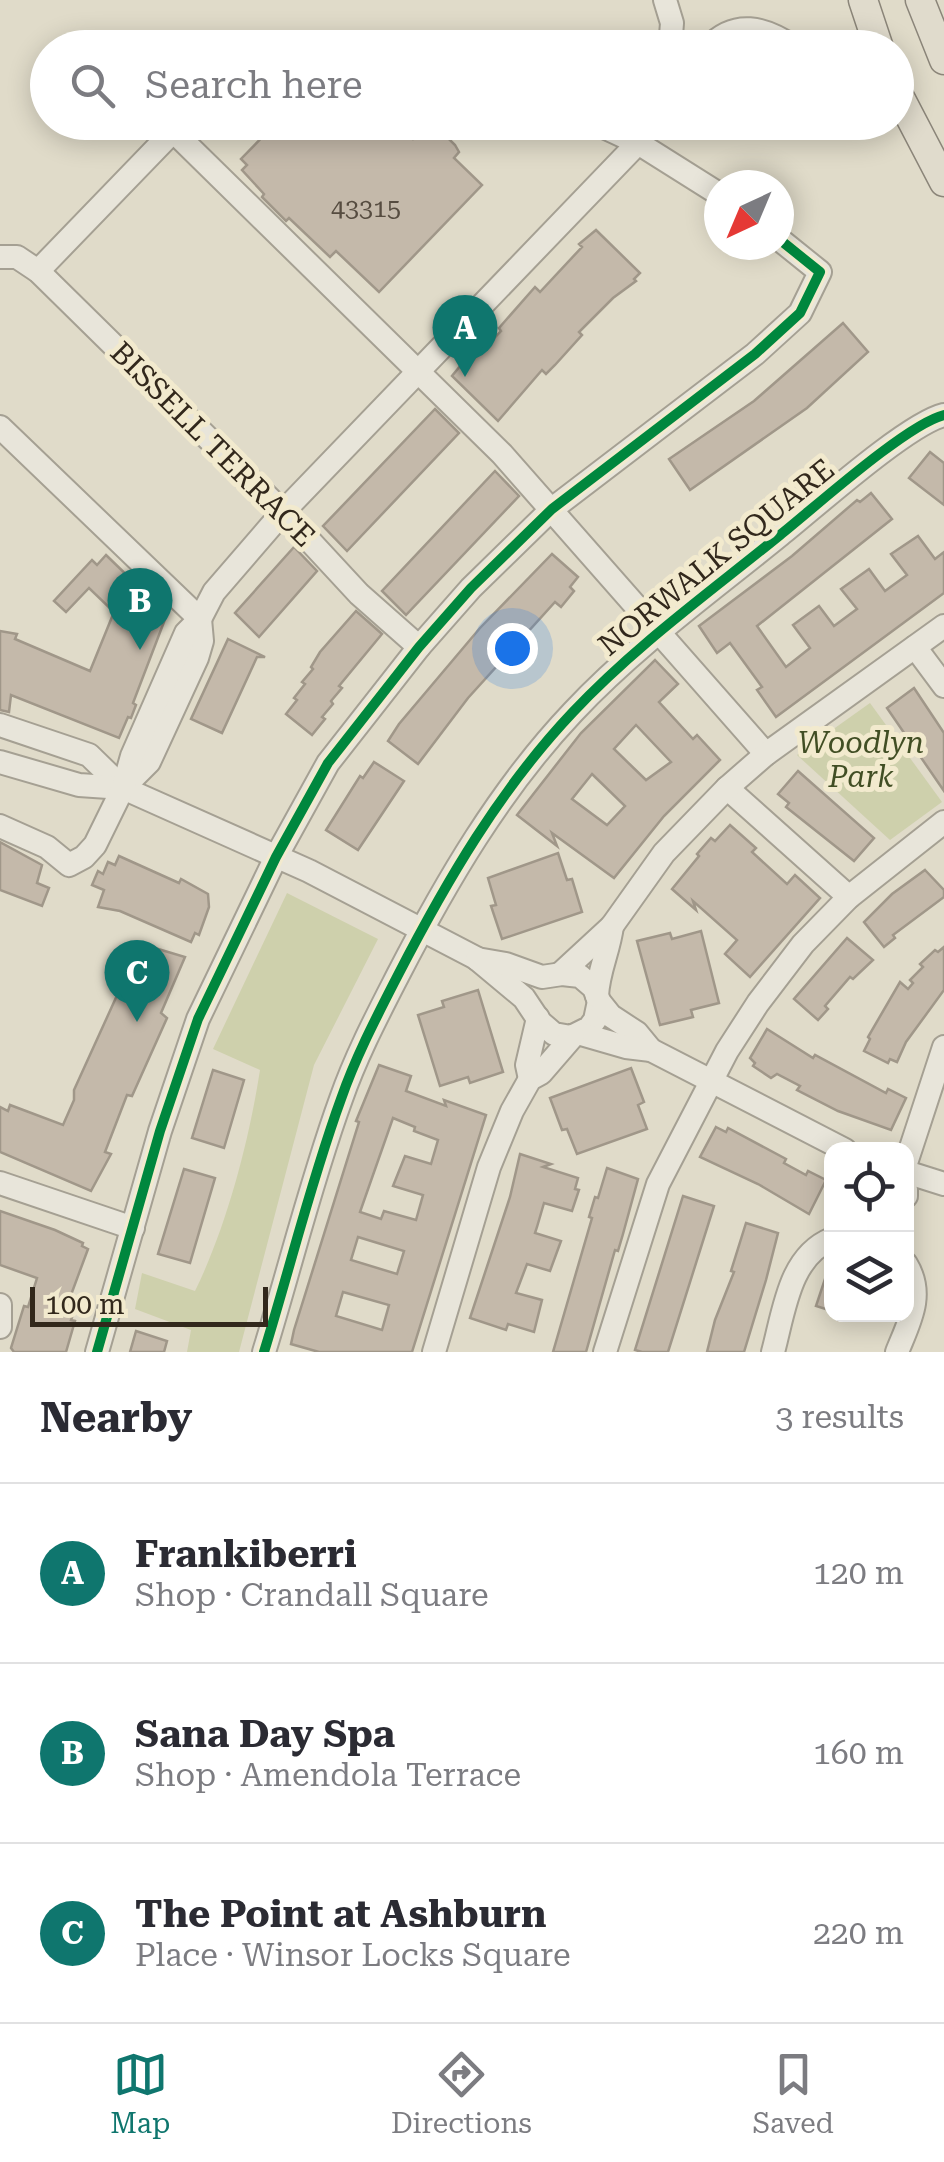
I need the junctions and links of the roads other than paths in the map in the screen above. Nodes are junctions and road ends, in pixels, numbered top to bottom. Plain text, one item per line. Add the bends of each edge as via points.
1 (665, 0) edge
2 (863, 0) edge
3 (920, 0) edge
4 (671, 30) edge
5 (873, 30) edge
6 (944, 60) edge
7 (914, 127) edge
8 (165, 140) edge
9 (190, 140) edge
10 (632, 140) edge
11 (640, 140) edge
12 (638, 143) junction
13 (944, 182) edge
14 (704, 185) edge
15 (794, 251) edge
16 (0, 257) edge
17 (38, 272) junction
18 (419, 371) junction
19 (944, 415) edge
20 (0, 427) edge
21 (552, 510) junction
22 (283, 512) junction
23 (200, 618) junction
24 (944, 626) edge
25 (659, 632) junction
26 (418, 647) junction
27 (916, 647) junction
28 (944, 686) edge
29 (0, 725) edge
30 (766, 754) junction
31 (0, 762) edge
32 (123, 788) junction
33 (727, 788) junction
34 (0, 826) edge
35 (939, 836) edge
36 (276, 857) junction
37 (849, 897) junction
38 (612, 926) junction
39 (422, 929) junction
40 (476, 958) junction
41 (558, 974) junction
42 (598, 998) junction
43 (537, 1016) junction
44 (577, 1035) junction
45 (944, 1046) edge
46 (650, 1050) junction
47 (530, 1079) junction
48 (711, 1082) junction
49 (828, 1142) edge
50 (913, 1142) edge
51 (914, 1175) edge
52 (0, 1183) edge
53 (944, 1184) edge
54 (132, 1228) junction
55 (824, 1242) edge
56 (0, 1305) edge
57 (908, 1322) edge
58 (0, 1326) edge
59 (96, 1352) edge
60 (264, 1352) edge
61 (434, 1352) edge
62 (605, 1352) edge
63 (773, 1352) edge
64 (897, 1352) edge

1 - 4 street
2 - 5 main road
3 - 6 main road
7 - 13 main road
8 - 17 street
9 - 18 street
10 - 12 street
11 - 12 street
12 - 14 street
12 - 18 street
15 - 21 street via 820,272 800,313
16 - 17 street, BISSELL TERRACE via 17,257
17 - 22 street, BISSELL TERRACE
18 - 21 street
18 - 22 street
19 - 25 street, NORWALK SQUARE via 879,457
20 - 23 street
21 - 25 street
21 - 26 street
22 - 23 street via 214,592
22 - 26 street, BISSELL TERRACE
23 - 32 street via 202,642 149,762
24 - 27 street
25 - 30 street
25 - 39 street, NORWALK SQUARE via 574,710 518,777
26 - 36 street via 328,764
27 - 28 street
27 - 30 street
29 - 32 street via 89,754
30 - 33 street
31 - 32 street via 79,785
32 - 34 street via 95,846 69,864 47,846
32 - 36 street
33 - 37 street
33 - 38 street via 664,853
35 - 37 street
36 - 39 street
36 - 54 street via 198,1019
37 - 48 street via 758,1003
38 - 41 street
38 - 42 street
39 - 40 street
39 - 60 street, NORWALK SQUARE via 341,1098
40 - 41 street via 542,977
40 - 43 street
41 - 42 street via 580,976
41 - 43 street via 537,994
42 - 44 street via 595,1020
42 - 46 street
43 - 44 street via 554,1034
43 - 47 street
44 - 46 street
44 - 47 street
45 - 50 street
46 - 48 street
47 - 61 street via 489,1167
48 - 49 street
48 - 62 street via 653,1196
51 - 53 street
52 - 54 street
54 - 59 street
55 - 63 street via 796,1272
56 - 58 street
57 - 64 street

